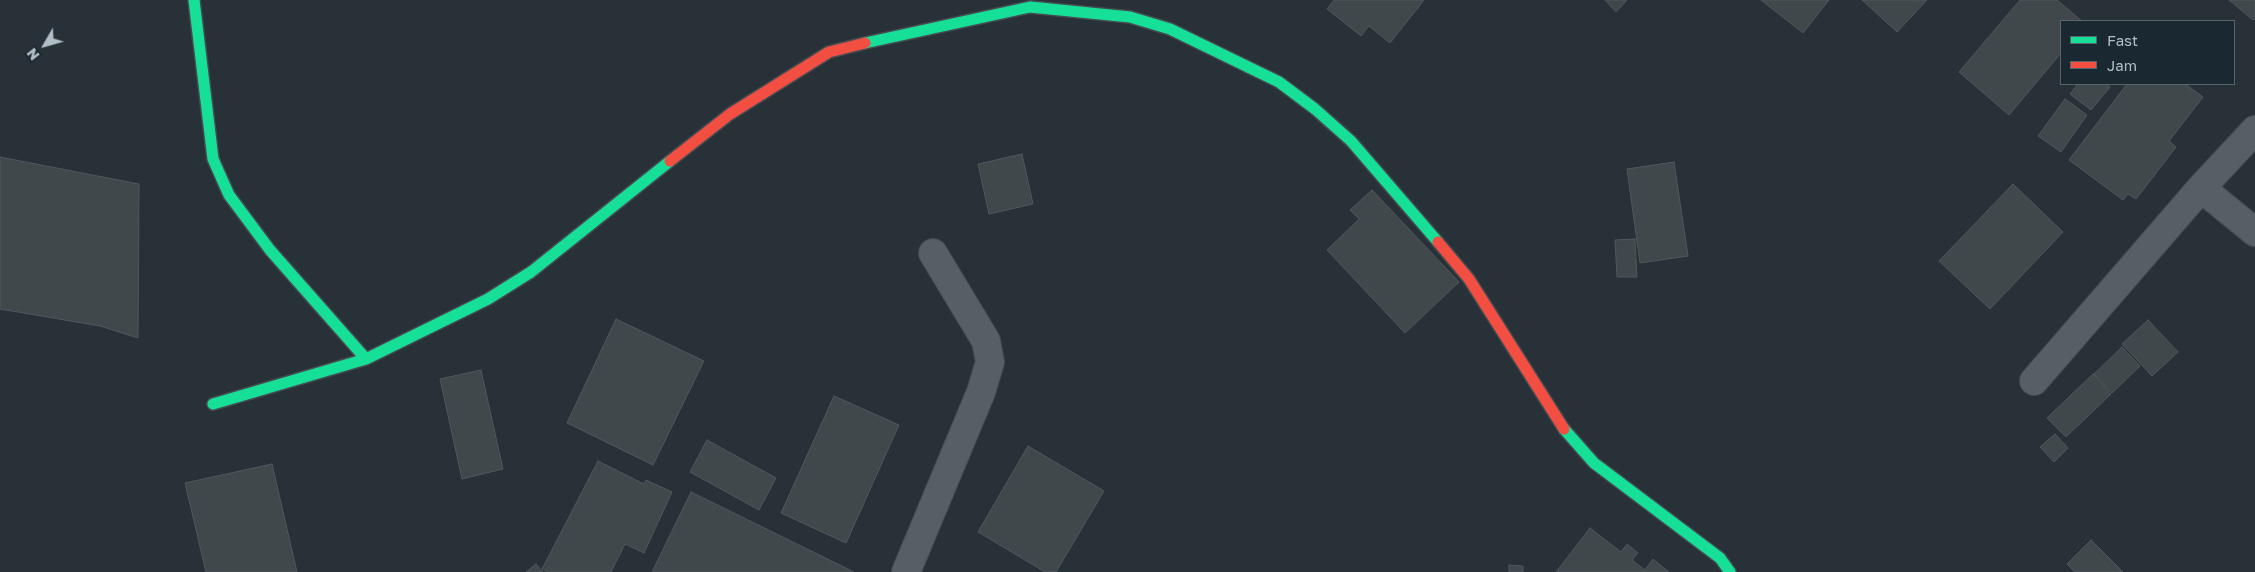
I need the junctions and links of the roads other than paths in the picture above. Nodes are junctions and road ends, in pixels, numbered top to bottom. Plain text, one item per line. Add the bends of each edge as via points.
1 (194, 0) edge
2 (2255, 130) edge
3 (2201, 188) junction
4 (2255, 232) edge
5 (933, 253) dead end
6 (366, 359) junction
7 (2034, 381) dead end
8 (213, 404) dead end
9 (906, 572) edge
10 (1730, 572) edge

1 - 6 street via 213,159 229,195 270,250
2 - 3 street
3 - 4 street
3 - 7 street
5 - 9 street via 986,341 990,362 981,392
6 - 8 street
6 - 10 street via 488,299 531,272 730,114 830,52 1030,7 1130,17 1170,29 1279,82 1351,141 1469,279 1568,436 1594,463 1720,558

